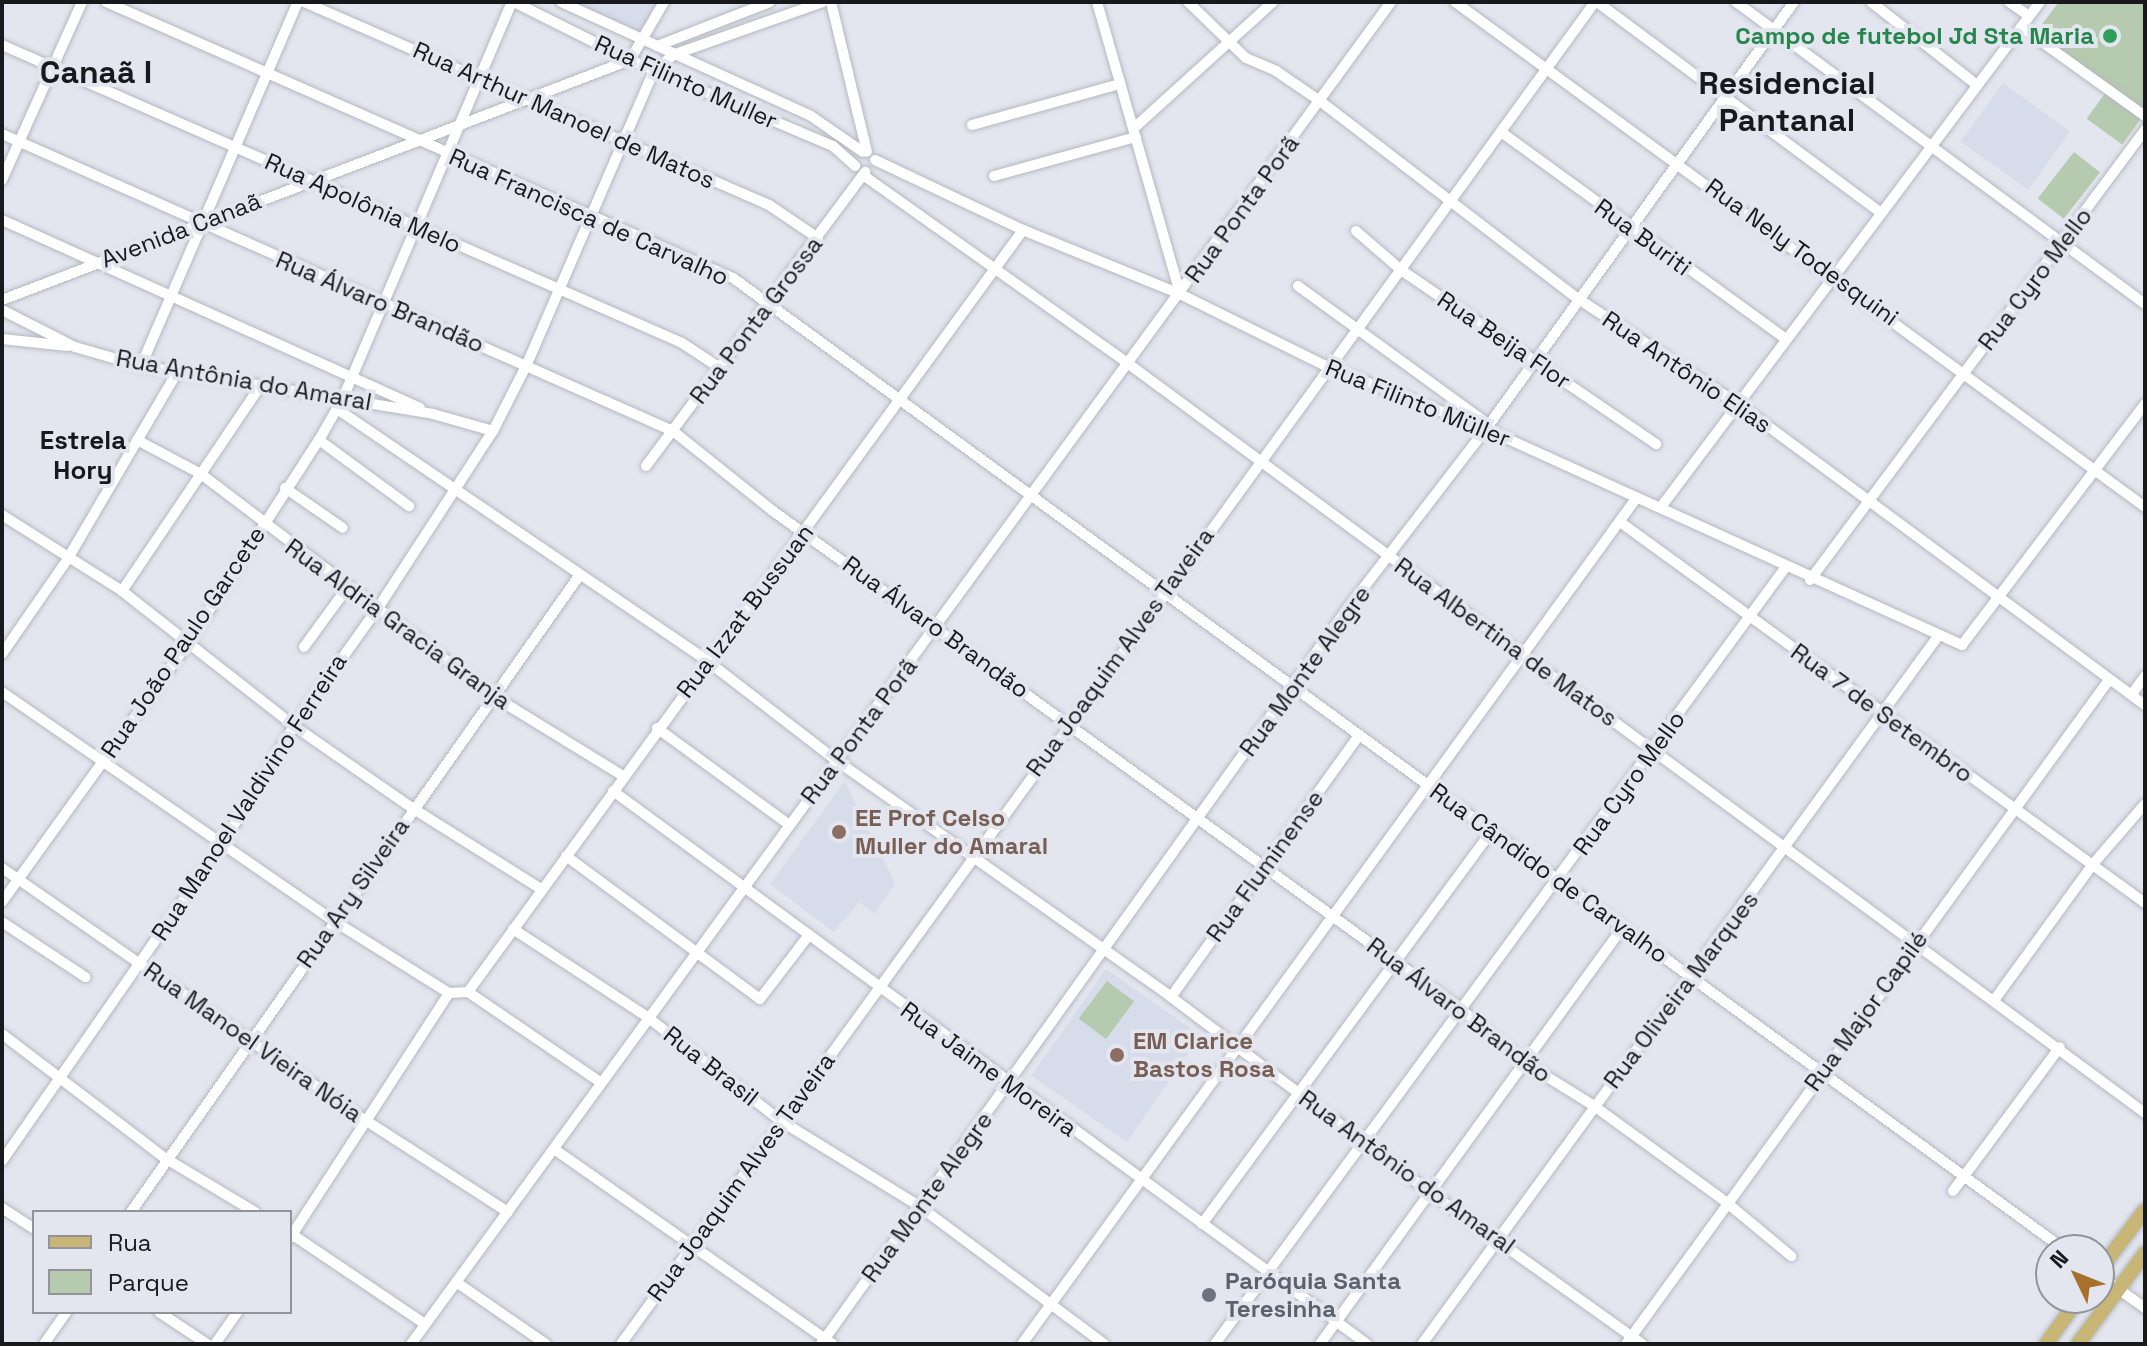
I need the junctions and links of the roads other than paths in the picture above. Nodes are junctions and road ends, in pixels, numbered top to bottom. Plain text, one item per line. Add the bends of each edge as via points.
1 (82, 2) edge
2 (106, 2) edge
3 (298, 2) edge
4 (304, 2) edge
5 (513, 2) edge
6 (561, 2) edge
7 (664, 2) edge
8 (770, 2) edge
9 (823, 2) edge
10 (831, 2) edge
11 (1097, 2) edge
12 (1188, 2) edge
13 (1273, 2) edge
14 (1391, 2) edge
15 (1455, 2) edge
16 (1596, 2) edge
17 (1736, 2) edge
18 (1794, 2) edge
19 (1871, 2) edge
20 (2009, 2) edge
21 (2040, 2) edge
22 (2029, 16) junction
23 (2021, 27) junction
24 (1774, 29) junction
25 (644, 41) junction
26 (1227, 43) junction
27 (2, 45) edge
28 (657, 46) junction
29 (675, 54) junction
30 (630, 60) junction
31 (53, 68) junction
32 (654, 70) junction
33 (1546, 70) junction
34 (269, 72) junction
35 (481, 78) junction
36 (1120, 84) junction
37 (1977, 85) junction
38 (1726, 95) junction
39 (531, 101) junction
40 (1320, 101) junction
41 (2145, 116) edge
42 (972, 125) dead end
43 (459, 129) junction
44 (2145, 130) edge
45 (1501, 132) junction
46 (1135, 133) junction
47 (2, 134) edge
48 (19, 141) junction
49 (413, 141) junction
50 (623, 141) junction
51 (1931, 143) junction
52 (236, 145) junction
53 (446, 154) junction
54 (868, 154) junction
55 (1677, 161) junction
56 (861, 171) junction
57 (994, 176) dead end
58 (2, 180) edge
59 (308, 180) junction
60 (1449, 204) junction
61 (1881, 213) junction
62 (592, 215) junction
63 (2, 220) edge
64 (202, 223) junction
65 (414, 227) junction
66 (1628, 228) junction
67 (1023, 230) junction
68 (1356, 231) dead end
69 (818, 238) junction
70 (2063, 243) junction
71 (95, 263) junction
72 (996, 270) junction
73 (1401, 270) junction
74 (1834, 275) junction
75 (1298, 286) dead end
76 (558, 291) junction
77 (1180, 294) junction
78 (172, 296) junction
79 (1577, 298) junction
80 (2, 300) edge
81 (770, 304) junction
82 (2145, 304) edge
83 (382, 306) junction
84 (2, 310) edge
85 (1356, 329) junction
86 (1786, 339) junction
87 (6, 340) edge
88 (75, 347) junction
89 (2, 353) edge
90 (1533, 359) junction
91 (527, 364) junction
92 (1130, 365) junction
93 (141, 366) junction
94 (1328, 367) junction
95 (720, 368) junction
96 (178, 371) junction
97 (1966, 371) junction
98 (352, 375) junction
99 (261, 385) junction
100 (343, 398) junction
101 (901, 402) junction
102 (1738, 404) junction
103 (2145, 404) edge
104 (337, 409) junction
105 (433, 414) junction
106 (1487, 427) junction
107 (493, 431) junction
108 (673, 431) junction
109 (137, 440) junction
110 (319, 440) junction
111 (1656, 444) dead end
112 (1258, 460) junction
113 (646, 466) dead end
114 (2094, 470) junction
115 (201, 474) junction
116 (455, 487) junction
117 (285, 488) junction
118 (1034, 496) junction
119 (1635, 500) junction
120 (1870, 502) junction
121 (409, 506) dead end
122 (1661, 507) junction
123 (2145, 507) edge
124 (2, 515) edge
125 (1620, 522) junction
126 (263, 525) junction
127 (343, 528) dead end
128 (803, 533) junction
129 (1388, 556) junction
130 (67, 560) junction
131 (1785, 568) junction
132 (579, 576) junction
133 (1810, 580) junction
134 (347, 588) junction
135 (122, 591) junction
136 (1162, 592) junction
137 (1997, 597) junction
138 (378, 608) junction
139 (1750, 618) junction
140 (938, 627) junction
141 (1939, 635) junction
142 (188, 643) junction
143 (304, 647) dead end
144 (1523, 653) junction
145 (2, 654) edge
146 (706, 660) junction
147 (2145, 676) edge
148 (2109, 680) junction
149 (1296, 684) junction
150 (2, 692) edge
151 (2132, 694) junction
152 (493, 696) junction
153 (2145, 705) edge
154 (1882, 713) junction
155 (1069, 723) junction
156 (294, 726) junction
157 (657, 728) junction
158 (1359, 735) junction
159 (1653, 750) junction
160 (837, 761) junction
161 (101, 763) junction
162 (623, 776) junction
163 (1427, 784) junction
164 (613, 791) junction
165 (2145, 804) edge
166 (2014, 807) junction
167 (412, 808) junction
168 (1198, 819) junction
169 (788, 824) junction
170 (1490, 833) junction
171 (223, 843) junction
172 (1786, 847) junction
173 (566, 856) junction
174 (972, 856) junction
175 (2093, 864) junction
176 (1263, 867) junction
177 (2, 868) edge
178 (18, 878) junction
179 (1559, 881) junction
180 (741, 887) junction
181 (541, 889) junction
182 (2, 902) edge
183 (2145, 903) edge
184 (1332, 915) junction
185 (334, 921) junction
186 (2, 922) edge
187 (1623, 927) junction
188 (513, 929) junction
189 (809, 935) junction
190 (1917, 941) junction
191 (695, 951) junction
192 (1105, 951) junction
193 (139, 964) junction
194 (1395, 964) junction
195 (1692, 976) junction
196 (85, 977) dead end
197 (877, 986) junction
198 (468, 992) junction
199 (449, 993) junction
200 (1171, 997) junction
201 (1995, 999) junction
202 (1462, 1010) junction
203 (646, 1016) junction
204 (2, 1034) edge
205 (250, 1039) junction
206 (2060, 1047) junction
207 (1236, 1048) junction
208 (1525, 1063) junction
209 (1820, 1073) junction
210 (62, 1078) junction
211 (600, 1082) junction
212 (1009, 1084) junction
213 (1299, 1095) junction
214 (1594, 1106) junction
215 (2145, 1113) edge
216 (365, 1120) junction
217 (781, 1121) junction
218 (1363, 1142) junction
219 (554, 1149) junction
220 (165, 1158) junction
221 (2, 1161) edge
222 (1964, 1176) junction
223 (1140, 1179) junction
224 (1953, 1191) dead end
225 (1432, 1194) junction
226 (1726, 1202) junction
227 (919, 1206) junction
228 (2, 1208) edge
229 (132, 1210) edge
230 (252, 1210) edge
231 (2145, 1210) edge
232 (508, 1212) junction
233 (1202, 1224) junction
234 (32, 1228) edge
235 (292, 1233) edge
236 (2043, 1234) edge
237 (292, 1236) edge
238 (1499, 1237) junction
239 (692, 1246) junction
240 (2115, 1251) edge
241 (2145, 1253) edge
242 (1791, 1256) dead end
243 (1267, 1274) junction
244 (456, 1282) junction
245 (2115, 1286) edge
246 (2119, 1289) junction
247 (1053, 1303) junction
248 (2145, 1308) edge
249 (65, 1314) edge
250 (162, 1314) edge
251 (236, 1314) edge
252 (2068, 1314) edge
253 (1336, 1322) junction
254 (425, 1324) junction
255 (1629, 1340) edge
256 (826, 1342) edge
257 (44, 1344) edge
258 (207, 1344) edge
259 (215, 1344) edge
260 (411, 1344) edge
261 (546, 1344) edge
262 (621, 1344) edge
263 (1022, 1344) edge
264 (1104, 1344) edge
265 (1215, 1344) edge
266 (1320, 1344) edge
267 (1367, 1344) edge
268 (1422, 1344) edge
269 (1642, 1344) edge
270 (2046, 1344) edge
271 (2078, 1344) edge

1 - 31 street
2 - 34 street, Rua Francisca de Carvalho
3 - 34 street
4 - 35 street, Rua Arthur Manoel de Matos
5 - 30 street, Rua Filinto Muller
5 - 35 street, Rua João Paulo Garcete
6 - 25 street, Rua Filinto Müller
7 - 25 street
8 - 28 street
9 - 29 street
10 - 54 street
11 - 36 street
12 - 26 street, Rua Antônio Elias
13 - 26 street
14 - 40 street, Rua Ponta Porã
15 - 33 street, Rua Nely Todesquini
16 - 33 street, Rua Joaquim Alves Taveira
16 - 38 street
17 - 24 street
18 - 24 street, Rua Monte Alegre
19 - 37 street
20 - 22 street
21 - 22 street
22 - 23 street
23 - 37 street
23 - 41 street
24 - 38 street, Rua Monte Alegre
24 - 51 street
25 - 28 street, Rua Filinto Müller
25 - 30 street
26 - 40 street, Rua Antônio Elias
26 - 46 street
27 - 31 street, Rua Apolônia Melo
28 - 29 street, Rua Filinto Müller
29 - 32 street
29 - 54 street, Rua Filinto Müller via 811,116
30 - 32 street, Rua Filinto Muller
30 - 39 street, Avenida Canaã
31 - 48 street
31 - 52 street, Rua Apolônia Melo
32 - 50 street, Rua Manoel Valdivino Ferreira
32 - 56 street, Rua Filinto Muller via 833,146
33 - 45 street, Rua Joaquim Alves Taveira
33 - 55 street, Rua Nely Todesquini
34 - 49 street, Rua Francisca de Carvalho
34 - 52 street
35 - 39 street, Rua Arthur Manoel de Matos
35 - 43 street, Rua João Paulo Garcete
36 - 42 street
36 - 46 street
37 - 51 street
38 - 55 street, Rua Monte Alegre
38 - 61 street
39 - 43 street, Avenida Canaã
39 - 50 street, Rua Arthur Manoel de Matos
40 - 60 street, Rua Antônio Elias
40 - 77 street, Rua Ponta Porã
43 - 49 street, Avenida Canaã
43 - 53 street, Rua João Paulo Garcete
44 - 70 street, Rua Cyro Mello
45 - 60 street, Rua Joaquim Alves Taveira
45 - 66 street, Rua Buriti
46 - 57 street
46 - 77 street
47 - 48 street, Rua Álvaro Brandão
48 - 58 street
48 - 64 street, Rua Álvaro Brandão
49 - 53 street, Rua Francisca de Carvalho
49 - 59 street, Avenida Canaã
50 - 62 street, Rua Manoel Valdivino Ferreira
50 - 69 street, Rua Arthur Manoel de Matos via 769,205
51 - 61 street
51 - 70 street
52 - 59 street, Rua Apolônia Melo
52 - 64 street
53 - 62 street, Rua Francisca de Carvalho
53 - 65 street, Rua João Paulo Garcete
54 - 56 street, Rua Ponta Grossa
54 - 56 street, Rua Ponta Grossa via 855,159
54 - 67 street, Rua Filinto Müller
55 - 66 street, Rua Monte Alegre
55 - 74 street, Rua Nely Todesquini
56 - 69 street, Rua Ponta Grossa
56 - 72 street, Rua Albertina de Matos
59 - 64 street, Avenida Canaã
59 - 65 street, Rua Apolônia Melo
60 - 73 street, Rua Joaquim Alves Taveira
60 - 79 street, Rua Antônio Elias
61 - 74 street
62 - 76 street, Rua Manoel Valdivino Ferreira
62 - 81 street, Rua Francisca de Carvalho via 733,278
63 - 71 street
64 - 71 street, Avenida Canaã
64 - 78 street
64 - 83 street, Rua Álvaro Brandão
65 - 76 street, Rua Apolônia Melo
65 - 83 street, Rua João Paulo Garcete
66 - 79 street, Rua Monte Alegre
66 - 86 street, Rua Buriti
67 - 72 street, Rua Izzat Bussuan
67 - 77 street, Rua Filinto Müller
68 - 73 street, Rua Beija Flor
69 - 81 street, Rua Ponta Grossa
70 - 82 street
70 - 97 street, Rua Cyro Mello
71 - 78 street
71 - 80 street, Avenida Canaã
72 - 92 street, Rua Albertina de Matos
72 - 101 street, Rua Izzat Bussuan
73 - 85 street, Rua Joaquim Alves Taveira
73 - 90 street, Rua Beija Flor
74 - 86 street
74 - 97 street, Rua Nely Todesquini
75 - 85 street
76 - 91 street, Rua Manoel Valdivino Ferreira
76 - 95 street, Rua Apolônia Melo via 682,343
77 - 92 street, Rua Ponta Porã
77 - 94 street, Rua Filinto Müller
78 - 93 street
78 - 98 street
79 - 90 street, Rua Monte Alegre
79 - 102 street, Rua Antônio Elias
81 - 95 street, Rua Ponta Grossa
81 - 101 street, Rua Francisca de Carvalho
83 - 91 street, Rua Álvaro Brandão
83 - 98 street, Rua João Paulo Garcete
84 - 88 street, Rua Antônia do Amaral
85 - 94 street, Rua Joaquim Alves Taveira
85 - 106 street
86 - 102 street
87 - 88 street
87 - 89 street
88 - 93 street, Rua Antônia do Amaral
90 - 106 street, Rua Monte Alegre
90 - 111 street, Rua Beija Flor
91 - 107 street, Rua Manoel Valdivino Ferreira
91 - 108 street, Rua Álvaro Brandão
92 - 112 street, Rua Albertina de Matos
92 - 118 street, Rua Ponta Porã
93 - 96 street, Rua Antônia do Amaral
94 - 106 street, Rua Filinto Müller
94 - 112 street, Rua Joaquim Alves Taveira
95 - 108 street, Rua Ponta Grossa
96 - 99 street, Rua Antônia do Amaral
96 - 109 street
97 - 114 street, Rua Nely Todesquini
97 - 120 street, Rua Cyro Mello
98 - 100 street, Rua João Paulo Garcete
98 - 105 street
99 - 100 street, Rua Antônia do Amaral
99 - 115 street
100 - 104 street, Rua João Paulo Garcete
100 - 105 street, Rua Antônia do Amaral
101 - 118 street, Rua Francisca de Carvalho
101 - 128 street, Rua Izzat Bussuan
102 - 120 street, Rua Antônio Elias
102 - 122 street
103 - 114 street
104 - 110 street, Rua João Paulo Garcete
104 - 116 street, Rua Antônio do Amaral
105 - 107 street, Rua Antônia do Amaral
106 - 119 street, Rua Filinto Müller
106 - 129 street, Rua Monte Alegre
107 - 116 street, Rua Manoel Valdivino Ferreira
108 - 113 street, Rua Ponta Grossa
108 - 128 street, Rua Álvaro Brandão
109 - 115 street, Rua Aldria Gracia Granja
109 - 130 street
110 - 117 street, Rua João Paulo Garcete
110 - 121 street
112 - 129 street, Rua Albertina de Matos
112 - 136 street, Rua Joaquim Alves Taveira
114 - 123 street, Rua Nely Todesquini
114 - 137 street
115 - 126 street, Rua Aldria Gracia Granja
115 - 135 street
116 - 132 street, Rua Antônio do Amaral
116 - 138 street, Rua Manoel Valdivino Ferreira
117 - 126 street, Rua João Paulo Garcete
117 - 127 street
118 - 136 street, Rua Cândido de Carvalho
118 - 140 street, Rua Ponta Porã
119 - 122 street, Rua Filinto Müller
119 - 125 street
120 - 133 street, Rua Cyro Mello
120 - 137 street, Rua Antônio Elias
122 - 131 street, Rua Filinto Müller
124 - 130 street
125 - 139 street, Rua 7 de Setembro
125 - 144 street
126 - 134 street, Rua Aldria Gracia Granja
126 - 142 street, Rua João Paulo Garcete
128 - 140 street, Rua Álvaro Brandão
128 - 146 street, Rua Izzat Bussuan
129 - 144 street, Rua Albertina de Matos
129 - 149 street, Rua Monte Alegre
130 - 135 street
130 - 145 street
131 - 133 street, Rua Filinto Müller
131 - 139 street, Rua Cyro Mello
132 - 146 street, Rua Antônio do Amaral
132 - 152 street, Rua Ary Silveira
133 - 141 street, Rua Filinto Müller
134 - 138 street, Rua Aldria Gracia Granja
134 - 143 street
135 - 142 street
136 - 149 street, Rua Cândido de Carvalho
136 - 155 street, Rua Joaquim Alves Taveira
137 - 141 street, Rua Filinto Müller via 1962,645
137 - 148 street, Rua Antônio Elias
138 - 152 street, Rua Aldria Gracia Granja
138 - 156 street, Rua Manoel Valdivino Ferreira
139 - 154 street, Rua 7 de Setembro
139 - 159 street, Rua Cyro Mello
140 - 155 street, Rua Álvaro Brandão
140 - 160 street, Rua Ponta Porã
141 - 154 street, Rua Oliveira Marques
142 - 156 street
142 - 161 street, Rua João Paulo Garcete
144 - 159 street, Rua Albertina de Matos
144 - 163 street
146 - 157 street, Rua Izzat Bussuan
146 - 160 street, Rua Antônio do Amaral
147 - 151 street
148 - 151 street, Rua Antônio Elias
148 - 166 street, Rua Major Capilé
149 - 158 street, Rua Cândido de Carvalho
149 - 168 street, Rua Monte Alegre
150 - 161 street
151 - 153 street, Rua Antônio Elias
152 - 162 street, Rua Aldria Gracia Granja
152 - 167 street, Rua Ary Silveira
154 - 166 street, Rua 7 de Setembro
154 - 172 street, Rua Oliveira Marques
155 - 168 street, Rua Álvaro Brandão
155 - 174 street, Rua Joaquim Alves Taveira
156 - 167 street
156 - 171 street, Rua Manoel Valdivino Ferreira
157 - 162 street, Rua Izzat Bussuan
157 - 169 street
158 - 163 street, Rua Cândido de Carvalho
158 - 176 street, Rua Fluminense
159 - 172 street, Rua Albertina de Matos
159 - 179 street, Rua Cyro Mello
160 - 169 street, Rua Ponta Porã
160 - 174 street, Rua Antônio do Amaral
161 - 171 street
161 - 178 street, Rua João Paulo Garcete
162 - 164 street, Rua Izzat Bussuan
163 - 170 street, Rua Cândido de Carvalho
163 - 184 street
164 - 173 street, Rua Izzat Bussuan
164 - 180 street, Rua Jaime Moreira
165 - 175 street
166 - 175 street, Rua 7 de Setembro
166 - 190 street, Rua Major Capilé
167 - 181 street
167 - 185 street, Rua Ary Silveira
168 - 176 street, Rua Álvaro Brandão
168 - 192 street, Rua Monte Alegre
169 - 180 street, Rua Ponta Porã
170 - 179 street, Rua Cândido de Carvalho
170 - 194 street
171 - 185 street
171 - 193 street, Rua Manoel Valdivino Ferreira
172 - 190 street, Rua Albertina de Matos
172 - 195 street, Rua Oliveira Marques
173 - 181 street, Rua Izzat Bussuan
173 - 191 street
174 - 192 street, Rua Antônio do Amaral
174 - 197 street, Rua Joaquim Alves Taveira
175 - 183 street, Rua 7 de Setembro
175 - 201 street
176 - 184 street, Rua Álvaro Brandão
176 - 200 street, Rua Fluminense
177 - 178 street, Rua Manoel Vieira Nóia
178 - 182 street, Rua João Paulo Garcete
178 - 193 street, Rua Manoel Vieira Nóia
179 - 187 street, Rua Cândido de Carvalho
179 - 202 street, Rua Cyro Mello
180 - 189 street, Rua Jaime Moreira
180 - 191 street, Rua Ponta Porã
181 - 188 street, Rua Izzat Bussuan
184 - 194 street, Rua Álvaro Brandão
184 - 207 street
185 - 199 street
185 - 205 street, Rua Ary Silveira
186 - 196 street
187 - 195 street, Rua Cândido de Carvalho
187 - 208 street
188 - 198 street, Rua Izzat Bussuan
188 - 203 street, Rua Brasil
189 - 191 street via 760,999
189 - 197 street, Rua Jaime Moreira
190 - 201 street, Rua Albertina de Matos
190 - 209 street, Rua Major Capilé
191 - 203 street, Rua Ponta Porã
192 - 200 street, Rua Antônio do Amaral
192 - 212 street, Rua Monte Alegre
193 - 205 street, Rua Manoel Vieira Nóia
193 - 210 street, Rua Manoel Valdivino Ferreira
194 - 202 street, Rua Álvaro Brandão
194 - 213 street
195 - 209 street, Rua Cândido de Carvalho
195 - 214 street, Rua Oliveira Marques
197 - 212 street, Rua Jaime Moreira
197 - 217 street, Rua Joaquim Alves Taveira
198 - 199 street
198 - 211 street
199 - 216 street
200 - 207 street, Rua Antônio do Amaral
201 - 206 street, Rua Albertina de Matos
202 - 208 street, Rua Álvaro Brandão
202 - 218 street, Rua Cyro Mello
203 - 211 street, Rua Ponta Porã
203 - 217 street, Rua Brasil
204 - 210 street
205 - 216 street, Rua Manoel Vieira Nóia
205 - 220 street, Rua Ary Silveira
206 - 215 street, Rua Albertina de Matos
206 - 222 street
207 - 213 street, Rua Antônio do Amaral
207 - 223 street
208 - 214 street, Rua Álvaro Brandão
208 - 225 street
209 - 222 street, Rua Cândido de Carvalho
209 - 226 street, Rua Major Capilé
210 - 220 street
210 - 221 street, Rua Manoel Valdivino Ferreira
211 - 219 street, Rua Ponta Porã
212 - 223 street, Rua Jaime Moreira
212 - 227 street, Rua Monte Alegre
213 - 218 street, Rua Antônio do Amaral
213 - 233 street
214 - 226 street, Rua Álvaro Brandão
214 - 238 street, Rua Oliveira Marques
216 - 232 street, Rua Manoel Vieira Nóia
216 - 235 street
217 - 227 street, Rua Brasil
217 - 239 street, Rua Joaquim Alves Taveira
218 - 225 street, Rua Antônio do Amaral
218 - 243 street, Rua Cyro Mello
219 - 232 street, Rua Ponta Porã
219 - 239 street
220 - 229 street, Rua Ary Silveira
220 - 230 street
222 - 224 street
222 - 236 street, Rua Cândido de Carvalho
223 - 233 street, Rua Jaime Moreira
223 - 247 street
225 - 238 street, Rua Antônio do Amaral
225 - 253 street
226 - 242 street, Rua Álvaro Brandão
226 - 255 street, Rua Major Capilé
227 - 247 street, Rua Brasil
227 - 256 street, Rua Monte Alegre
228 - 234 street
231 - 240 main road
232 - 244 street, Rua Ponta Porã
233 - 243 street, Rua Jaime Moreira
237 - 254 street
238 - 255 street, Rua Antônio do Amaral
238 - 268 street, Rua Oliveira Marques
239 - 256 street
239 - 262 street, Rua Joaquim Alves Taveira
241 - 246 main road
243 - 253 street, Rua Jaime Moreira
243 - 265 street, Rua Cyro Mello
244 - 254 street, Rua Ponta Porã
244 - 261 street
245 - 246 street
246 - 248 street
246 - 271 main road
247 - 263 street
247 - 264 street, Rua Brasil
249 - 257 street
250 - 258 street
251 - 259 street
252 - 270 main road
253 - 266 street
253 - 267 street, Rua Jaime Moreira
254 - 260 street, Rua Ponta Porã
255 - 269 street, Rua Antônio do Amaral

